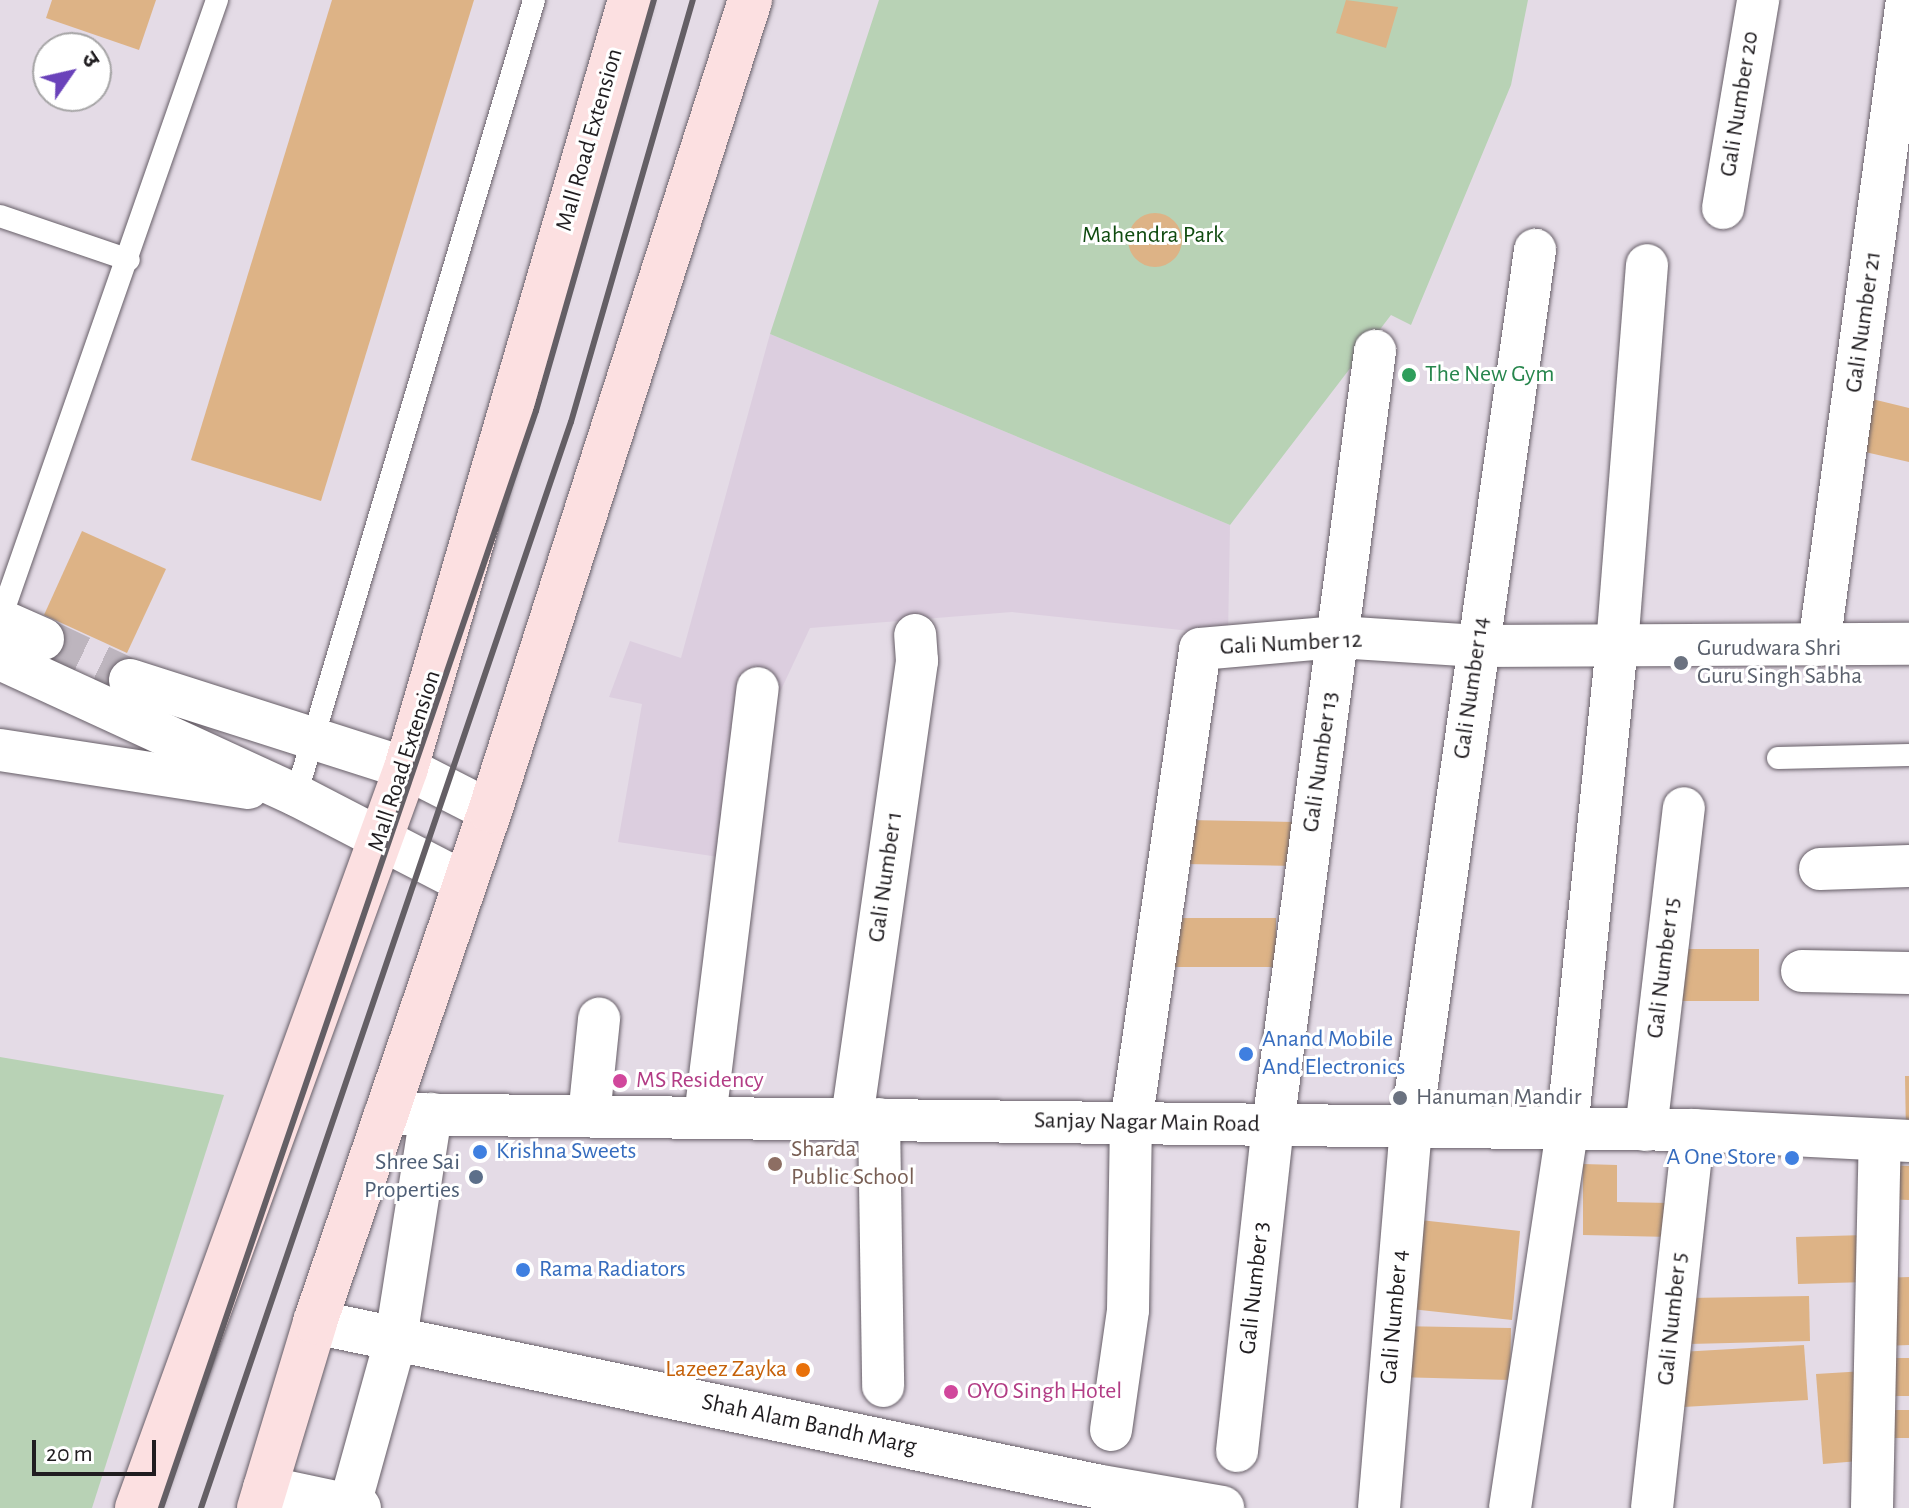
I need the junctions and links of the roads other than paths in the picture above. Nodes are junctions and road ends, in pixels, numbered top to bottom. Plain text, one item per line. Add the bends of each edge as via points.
1 (217, 0) edge
2 (534, 0) edge
3 (630, 0) edge
4 (750, 0) edge
5 (1758, 0) edge
6 (1907, 0) edge
7 (1723, 208) dead end
8 (0, 216) edge
9 (1535, 250) dead end
10 (129, 260) junction
11 (1647, 265) dead end
12 (1375, 351) dead end
13 (0, 620) edge
14 (915, 635) dead end
15 (1338, 637) junction
16 (43, 639) tunnel mouth
17 (1909, 644) edge
18 (1819, 645) junction
19 (1478, 646) junction
20 (1617, 646) junction
21 (0, 659) edge
22 (130, 680) tunnel mouth
23 (758, 688) dead end
24 (314, 738) junction
25 (0, 750) edge
26 (1909, 755) edge
27 (1778, 758) dead end
28 (406, 768) junction
29 (296, 795) junction
30 (1684, 808) dead end
31 (490, 811) junction
32 (381, 840) junction
33 (1909, 866) edge
34 (1820, 869) dead end
35 (466, 883) junction
36 (1802, 971) dead end
37 (1909, 973) edge
38 (599, 1019) dead end
39 (385, 1114) junction
40 (431, 1114) junction
41 (589, 1116) junction
42 (705, 1117) junction
43 (865, 1118) junction
44 (1131, 1123) junction
45 (1273, 1125) junction
46 (1411, 1126) junction
47 (1567, 1129) junction
48 (1646, 1130) junction
49 (1694, 1130) junction
50 (1895, 1141) edge
51 (315, 1322) junction
52 (396, 1338) junction
53 (879, 1411) junction
54 (1111, 1430) dead end
55 (1237, 1451) dead end
56 (262, 1498) edge
57 (352, 1507) edge
58 (137, 1508) edge
59 (1222, 1508) edge
60 (1379, 1508) edge
61 (1510, 1508) edge
62 (1652, 1508) edge
63 (1872, 1508) edge

1 - 10 lane
2 - 24 lane
3 - 28 main road, Mall Road Extension
4 - 31 main road
5 - 7 street, Gali Number 20
6 - 18 street, Gali Number 21
8 - 10 lane
9 - 19 street, Gali Number 14
10 - 13 lane
11 - 20 street
12 - 15 street, Gali Number 13
13 - 16 street
14 - 43 street, Gali Number 1 via 917,661
15 - 19 street, Gali Number 12
15 - 44 street, Gali Number 12 via 1200,649
15 - 45 street, Gali Number 13
17 - 18 street, Gali Number 12
18 - 20 street, Gali Number 12
19 - 20 street, Gali Number 12
19 - 46 street, Gali Number 14
20 - 47 street
21 - 29 street
22 - 24 street
23 - 42 street
24 - 28 street
24 - 29 lane
25 - 29 street
26 - 27 lane
28 - 31 street
28 - 32 main road, Mall Road Extension
29 - 32 street
30 - 48 street, Gali Number 15
31 - 35 main road
32 - 35 street
32 - 58 main road, Mall Road Extension
33 - 34 street
35 - 39 main road
36 - 37 street
38 - 41 street
39 - 40 street, Sanjay Nagar Main Road
39 - 51 main road
40 - 41 street, Sanjay Nagar Main Road
40 - 52 street
41 - 42 street, Sanjay Nagar Main Road
42 - 43 street, Sanjay Nagar Main Road
43 - 44 street, Sanjay Nagar Main Road
43 - 53 street, Gali Number 1
44 - 45 street, Sanjay Nagar Main Road
44 - 54 street via 1128,1310
45 - 46 street, Sanjay Nagar Main Road
45 - 55 street, Gali Number 3
46 - 47 street, Sanjay Nagar Main Road
46 - 60 street, Gali Number 4
47 - 48 street, Sanjay Nagar Main Road
47 - 61 street
48 - 49 street, Sanjay Nagar Main Road
49 - 50 street, Sanjay Nagar Main Road
49 - 62 street, Gali Number 5
50 - 63 street
51 - 52 street, Shah Alam Bandh Marg
51 - 56 main road
52 - 53 street, Shah Alam Bandh Marg
52 - 57 street
53 - 59 street, Shah Alam Bandh Marg
56 - 57 street

